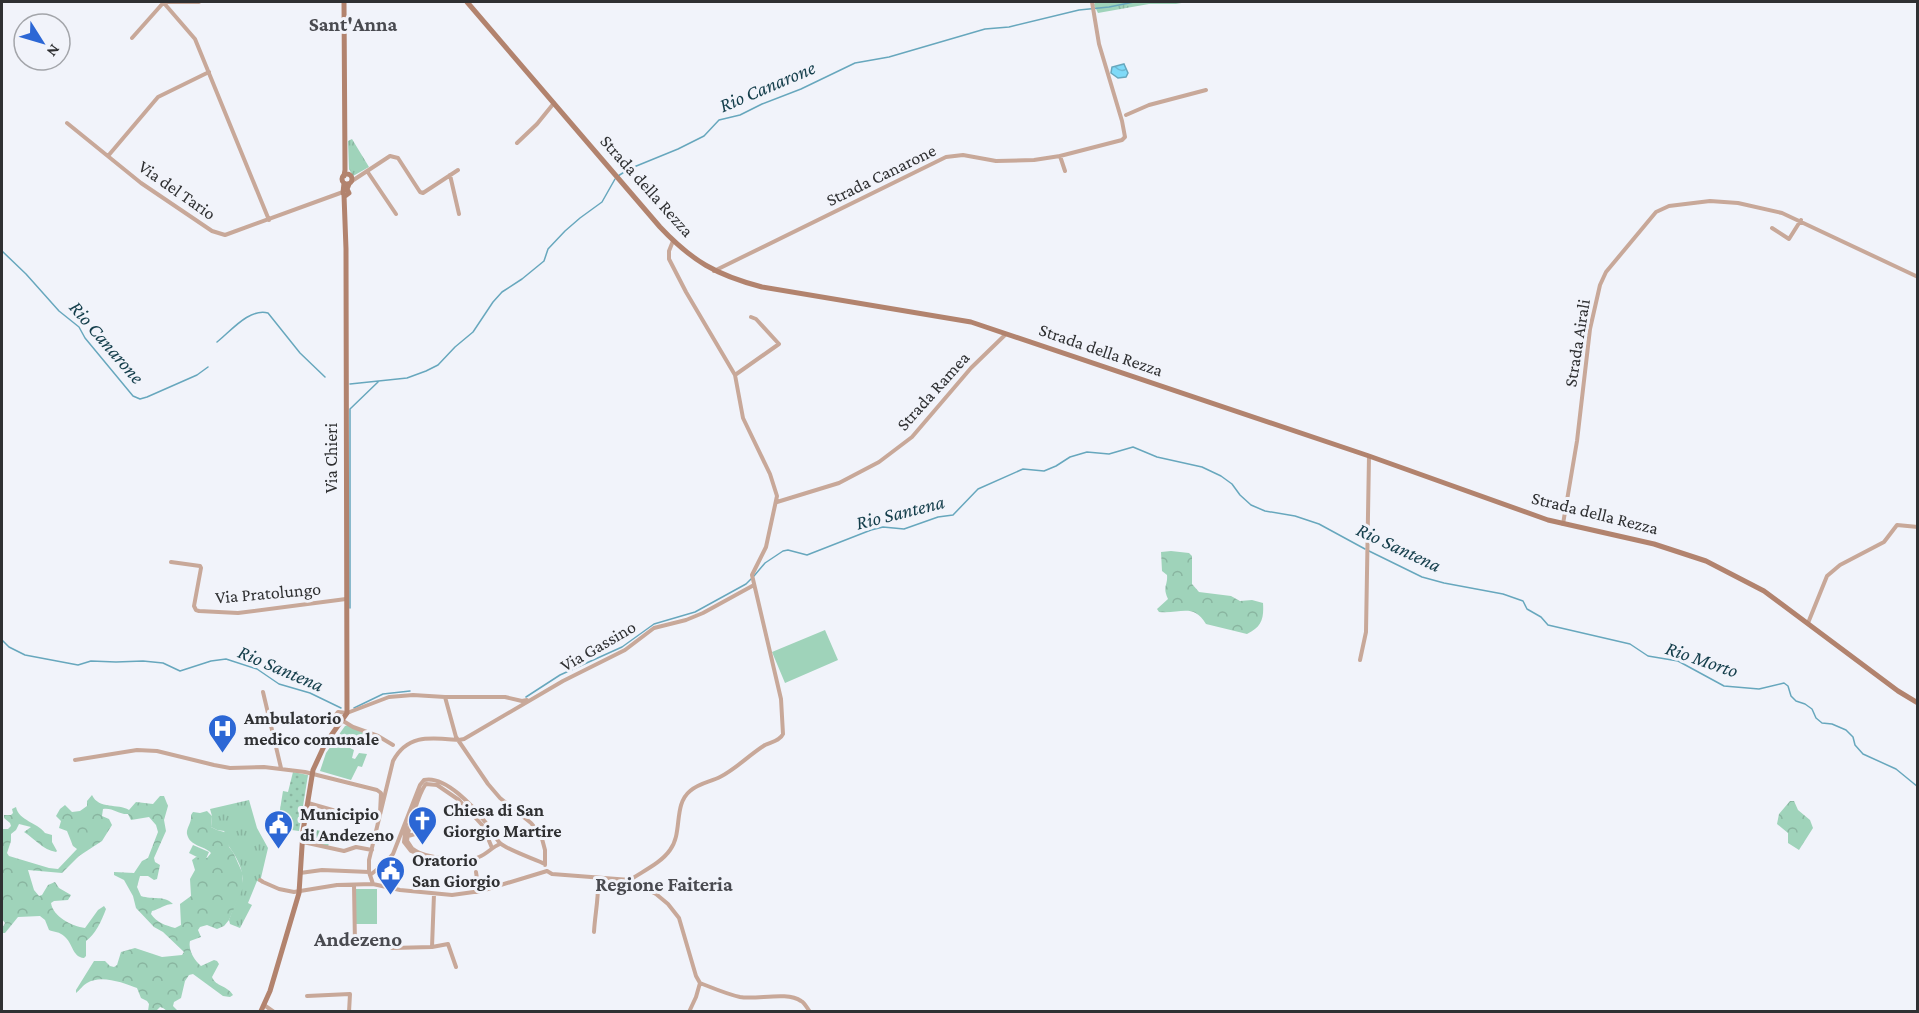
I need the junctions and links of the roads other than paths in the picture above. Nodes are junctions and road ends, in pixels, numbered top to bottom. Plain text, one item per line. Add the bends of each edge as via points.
1 (163, 2) edge
2 (199, 2) edge
3 (344, 2) edge
4 (467, 2) edge
5 (1093, 6) edge
6 (132, 38) dead end
7 (209, 72) junction
8 (1206, 90) dead end
9 (554, 103) junction
10 (1123, 115) junction
11 (66, 123) dead end
12 (517, 143) dead end
13 (108, 156) junction
14 (1060, 156) junction
15 (458, 170) dead end
16 (367, 171) junction
17 (1065, 171) dead end
18 (450, 175) junction
19 (349, 178) junction
20 (344, 194) junction
21 (396, 214) dead end
22 (459, 214) dead end
23 (269, 220) junction
24 (1801, 220) junction
25 (1772, 228) dead end
26 (673, 241) junction
27 (714, 271) junction
28 (1917, 277) edge
29 (751, 317) dead end
30 (1007, 333) junction
31 (735, 375) junction
32 (1369, 456) junction
33 (777, 502) junction
34 (1563, 524) junction
35 (1917, 527) edge
36 (171, 562) dead end
37 (753, 580) junction
38 (346, 598) junction
39 (1808, 623) junction
40 (1360, 660) dead end
41 (263, 692) dead end
42 (445, 697) junction
43 (509, 698) junction
44 (515, 699) junction
45 (531, 700) junction
46 (1917, 703) edge
47 (516, 709) junction
48 (347, 713) junction
49 (342, 721) junction
50 (459, 741) junction
51 (393, 745) dead end
52 (75, 760) dead end
53 (280, 768) junction
54 (313, 773) junction
55 (308, 803) junction
56 (336, 811) dead end
57 (435, 819) dead end
58 (406, 821) junction
59 (376, 831) junction
60 (408, 836) junction
61 (302, 842) junction
62 (397, 844) junction
63 (500, 844) junction
64 (492, 848) junction
65 (372, 850) junction
66 (397, 855) dead end
67 (430, 858) dead end
68 (545, 864) junction
69 (547, 871) junction
70 (476, 872) dead end
71 (300, 873) junction
72 (369, 874) junction
73 (598, 878) junction
74 (261, 880) dead end
75 (630, 880) junction
76 (373, 884) junction
77 (354, 885) junction
78 (479, 892) junction
79 (299, 893) junction
80 (434, 894) junction
81 (594, 933) dead end
82 (355, 945) dead end
83 (392, 948) dead end
84 (432, 948) junction
85 (456, 967) dead end
86 (700, 983) junction
87 (307, 996) dead end
88 (264, 1005) junction
89 (261, 1011) edge
90 (274, 1011) edge
91 (349, 1011) edge
92 (689, 1011) edge
93 (810, 1011) edge

1 - 2 street
1 - 6 street
1 - 7 street via 195,39
3 - 19 main road, Via Chieri
4 - 9 main road, Strada della Rezza
5 - 10 street via 1100,44
7 - 13 street via 156,99
7 - 23 street
8 - 10 street
9 - 12 street
9 - 26 main road, Strada della Rezza
10 - 14 street, Strada Canarone via 1122,140
11 - 13 street, Via del Tario
13 - 23 street, Via del Tario via 212,231 225,235
14 - 17 street
14 - 27 street, Strada Canarone via 996,161 963,155 946,157
15 - 18 street
16 - 18 street via 394,156 420,192
16 - 19 street
16 - 21 street
18 - 22 street
19 - 20 main road, Via Chieri
20 - 23 street, Via del Tario
20 - 38 main road, Via Chieri
24 - 25 street via 1789,239
24 - 28 street, Strada Airali
24 - 34 street, Strada Airali via 1730,203 1701,201 1669,206 1651,217 1606,272 1590,329
26 - 27 main road, Strada della Rezza
26 - 31 street via 669,259 675,272
27 - 30 main road, Strada della Rezza via 762,287 952,317
29 - 31 street via 778,344
30 - 32 main road, Strada della Rezza
30 - 33 street, Strada Ramea via 912,437 879,462 838,483
31 - 33 street via 743,418 775,486
32 - 34 main road, Strada della Rezza
32 - 40 street via 1366,632
33 - 37 street
34 - 39 main road, Strada della Rezza via 1654,544 1706,561 1764,591
35 - 39 street via 1897,525 1884,542 1835,569 1823,583
36 - 38 street, Via Pratolungo via 200,566 194,606 199,611 238,613
37 - 45 street, Via Gassino via 703,613 654,628 625,650
37 - 75 street via 781,699 783,736 690,791 682,802 671,849
38 - 48 main road, Via Chieri
39 - 46 main road, Strada della Rezza
41 - 53 street
42 - 43 street
42 - 48 street via 389,697
42 - 50 street
43 - 44 street
43 - 47 street
44 - 45 street
44 - 47 street
45 - 47 street, Via Gassino
47 - 50 street, Via Gassino
48 - 49 main road
49 - 51 street
49 - 54 main road via 321,752
50 - 59 street via 415,740 398,751
50 - 68 street via 495,793 537,829 544,841
52 - 53 street via 137,750 230,768
53 - 54 street
54 - 55 main road
54 - 59 street via 381,793
55 - 56 street
55 - 61 main road
57 - 60 street via 425,821 415,834
58 - 62 street
58 - 63 street via 424,780 439,780 472,806
58 - 67 street via 404,842 411,853
59 - 65 street
60 - 64 street via 414,850 458,861 480,857
60 - 64 street via 422,789 426,784 434,784 454,795 480,822
61 - 65 street via 344,851 356,847
61 - 71 main road
62 - 66 street
62 - 72 street via 388,860
63 - 64 street
63 - 68 street
65 - 72 street
68 - 69 street
69 - 73 street
69 - 78 street
70 - 78 street
71 - 72 street via 322,870
71 - 79 main road
72 - 76 street
73 - 75 street
73 - 81 street
74 - 79 street
75 - 86 street via 656,894 675,911
76 - 77 street
76 - 80 street
77 - 79 street
77 - 82 street
78 - 80 street
79 - 88 main road
80 - 84 street
83 - 84 street
84 - 85 street via 448,944
86 - 92 street
86 - 93 street via 740,997 789,996 801,1000
87 - 91 street via 350,994
88 - 89 main road
88 - 90 street

